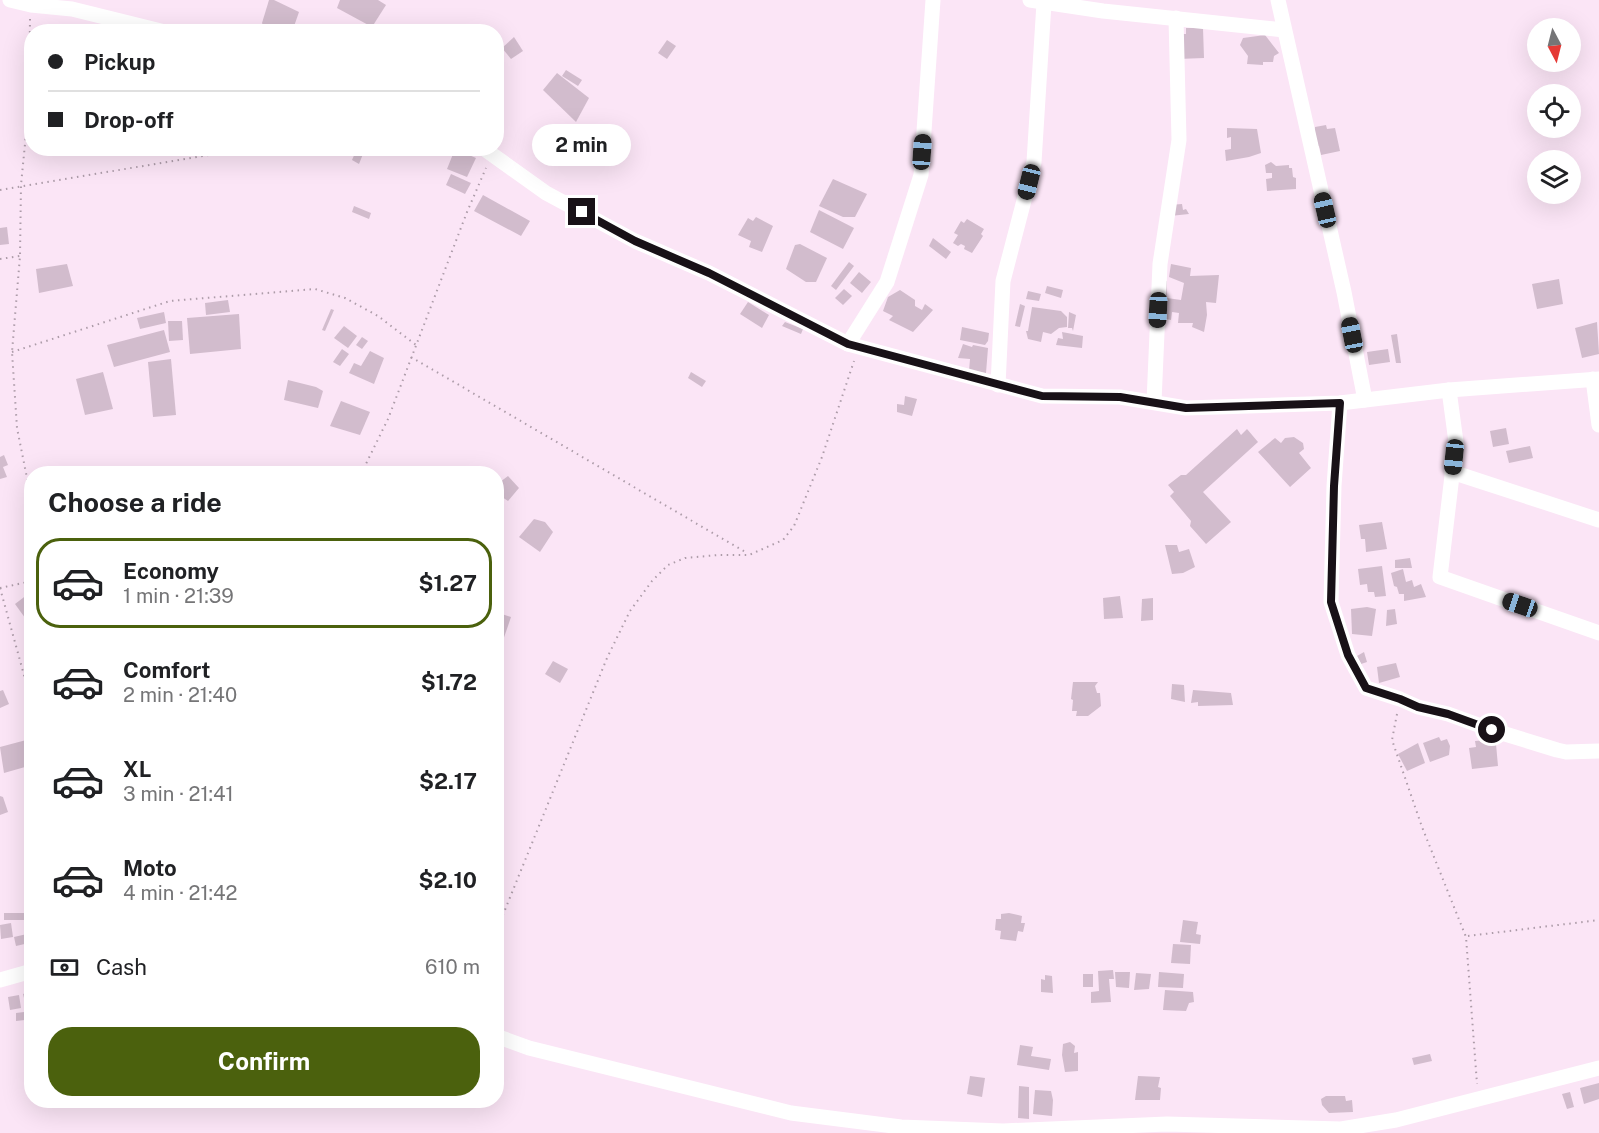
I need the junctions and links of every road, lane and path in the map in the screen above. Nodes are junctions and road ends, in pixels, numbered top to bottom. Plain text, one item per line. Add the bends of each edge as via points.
1 (10, 0) edge
2 (933, 0) edge
3 (1278, 0) edge
4 (1037, 1) edge
5 (31, 4) junction
6 (1176, 18) junction
7 (30, 24) edge
8 (133, 24) edge
9 (1284, 30) junction
10 (24, 150) edge
11 (200, 156) edge
12 (486, 156) edge
13 (495, 156) edge
14 (21, 185) junction
15 (0, 190) edge
16 (20, 256) junction
17 (0, 259) edge
18 (416, 345) junction
19 (853, 346) junction
20 (12, 352) junction
21 (411, 357) junction
22 (1596, 379) edge
23 (998, 385) junction
24 (1449, 390) junction
25 (1365, 400) junction
26 (1154, 402) junction
27 (1340, 403) junction
28 (1599, 425) edge
29 (25, 466) edge
30 (365, 466) edge
31 (1452, 472) junction
32 (1599, 520) edge
33 (749, 555) junction
34 (24, 583) edge
35 (0, 588) edge
36 (1599, 633) edge
37 (24, 675) edge
38 (1400, 699) junction
39 (1599, 751) edge
40 (504, 912) edge
41 (1599, 920) edge
42 (1466, 937) junction
43 (24, 973) edge
44 (0, 980) edge
45 (504, 1039) edge
46 (1599, 1068) edge
47 (1478, 1098) junction

1 - 5 street
2 - 19 street via 921,175 887,282
3 - 9 street
4 - 6 street
4 - 23 street via 1034,162 1003,281
5 - 7 path
5 - 8 street via 72,9
6 - 9 street
6 - 26 street via 1179,140 1160,264
9 - 25 street
10 - 14 path
11 - 14 path
12 - 18 path
13 - 19 street via 546,193 635,241 709,273
14 - 15 path
14 - 16 path
16 - 17 path
16 - 20 path
18 - 20 path via 378,316 345,298 315,289 170,301
18 - 21 path
19 - 23 street
19 - 33 path via 822,457 794,526 783,540
20 - 29 path via 17,428
21 - 30 path
21 - 33 path
22 - 24 street
22 - 28 street
23 - 26 street via 1042,396 1120,397
24 - 25 street
24 - 31 street via 1456,442
25 - 27 street
26 - 27 street via 1186,408
27 - 38 street via 1332,609 1348,655 1366,688
31 - 32 street
31 - 36 street via 1440,577
33 - 40 path via 685,558 668,565 630,611
34 - 35 path
35 - 37 path
38 - 39 street via 1557,750
38 - 42 path via 1392,740
41 - 42 path
42 - 47 path
43 - 44 street
45 - 47 street via 791,1113 901,1128 1003,1131 1167,1124 1341,1129 1396,1120
46 - 47 street

